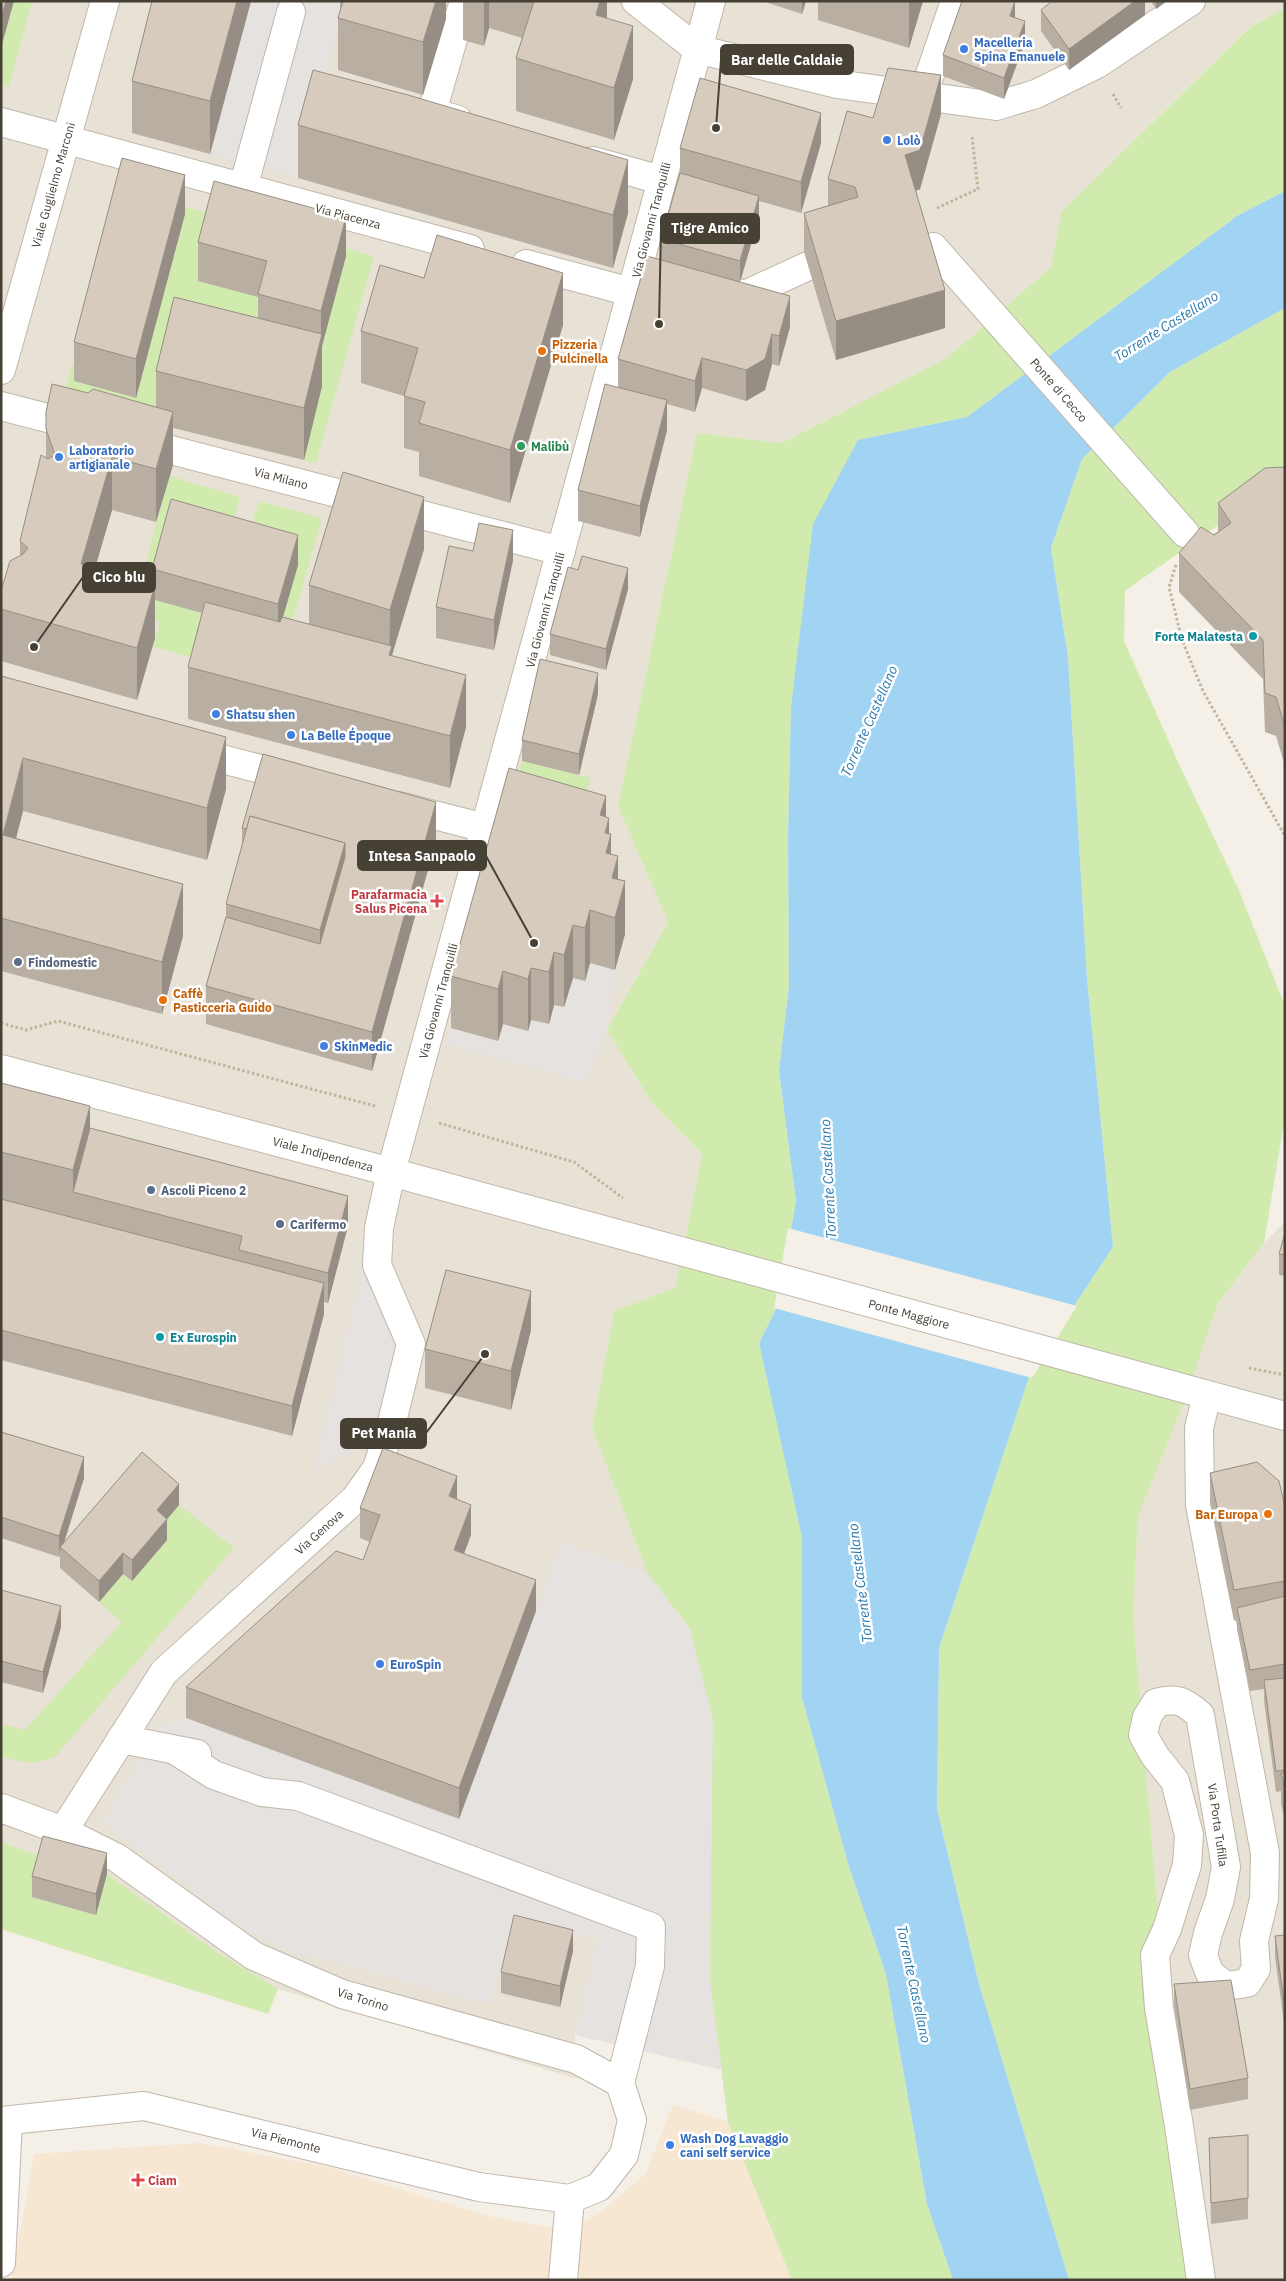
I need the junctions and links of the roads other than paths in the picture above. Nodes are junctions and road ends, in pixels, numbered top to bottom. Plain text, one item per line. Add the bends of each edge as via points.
1 (105, 1) edge
2 (464, 1) edge
3 (636, 1) edge
4 (711, 1) edge
5 (955, 1) edge
6 (1192, 1) edge
7 (291, 12) dead end
8 (697, 49) junction
9 (923, 95) junction
10 (1, 122) edge
11 (478, 126) edge
12 (65, 140) junction
13 (570, 154) edge
14 (661, 180) junction
15 (244, 188) junction
16 (933, 247) edge
17 (639, 263) junction
18 (808, 266) edge
19 (665, 271) edge
20 (701, 282) edge
21 (631, 292) junction
22 (1, 370) edge
23 (1, 406) edge
24 (1185, 533) road end
25 (561, 551) junction
26 (162, 744) edge
27 (314, 784) edge
28 (371, 798) edge
29 (485, 828) junction
30 (2, 1069) edge
31 (391, 1172) junction
32 (643, 1242) joint
33 (1207, 1395) junction
34 (1285, 1416) edge
35 (121, 1739) junction
36 (1, 1808) edge
37 (63, 1831) junction
38 (620, 2083) junction
39 (5, 2121) edge
40 (570, 2199) junction
41 (1, 2263) edge
42 (563, 2280) edge
43 (1201, 2280) edge

1 - 12 street, Viale Guglielmo Marconi
2 - 11 street via 432,112
3 - 8 street
4 - 8 street, Via Giovanni Tranquilli
5 - 9 street
6 - 9 street via 1097,64 1036,94 996,106
7 - 15 street
8 - 9 street via 837,84
8 - 14 street, Via Giovanni Tranquilli
10 - 12 street, Via Piacenza
12 - 15 street, Via Piacenza
12 - 22 street, Viale Guglielmo Marconi
13 - 14 street
14 - 17 street, Via Giovanni Tranquilli
15 - 21 street, Via Piacenza
16 - 24 street, Ponte di Cecco
17 - 19 street
17 - 21 street, Via Giovanni Tranquilli
18 - 20 street via 745,295
21 - 25 street, Via Giovanni Tranquilli
23 - 25 street, Via Milano
25 - 29 street, Via Giovanni Tranquilli
26 - 27 street
28 - 29 street
29 - 31 street, Via Giovanni Tranquilli
30 - 31 street, Viale Indipendenza
31 - 32 street, Viale Indipendenza
31 - 35 street, Via Genova via 379,1228 377,1265 411,1344 377,1468 355,1499 164,1672
32 - 33 street, Ponte Maggiore
33 - 34 street, Ponte Maggiore
33 - 43 street, Via Porta Tufilla via 1199,1428 1200,1505 1265,1852 1264,1899 1254,1941 1256,1969 1247,1983 1226,1986 1210,1974 1203,1955 1226,1867 1200,1715 1187,1704 1171,1699 1156,1703 1143,1735 1175,1781 1189,1835 1187,1865 1167,1929 1155,1955 1159,2008
35 - 37 street, Via Genova
35 - 38 street via 178,1752 220,1757 268,1775 298,1796 652,1927 650,1966
36 - 37 street, Via Torino
37 - 38 street, Via Torino via 116,1858 254,1956 342,1994 576,2059
38 - 40 street, Via Piemonte via 632,2120 624,2156 599,2187
39 - 40 street, Via Piemonte via 144,2106 479,2187
39 - 41 street
40 - 42 street

